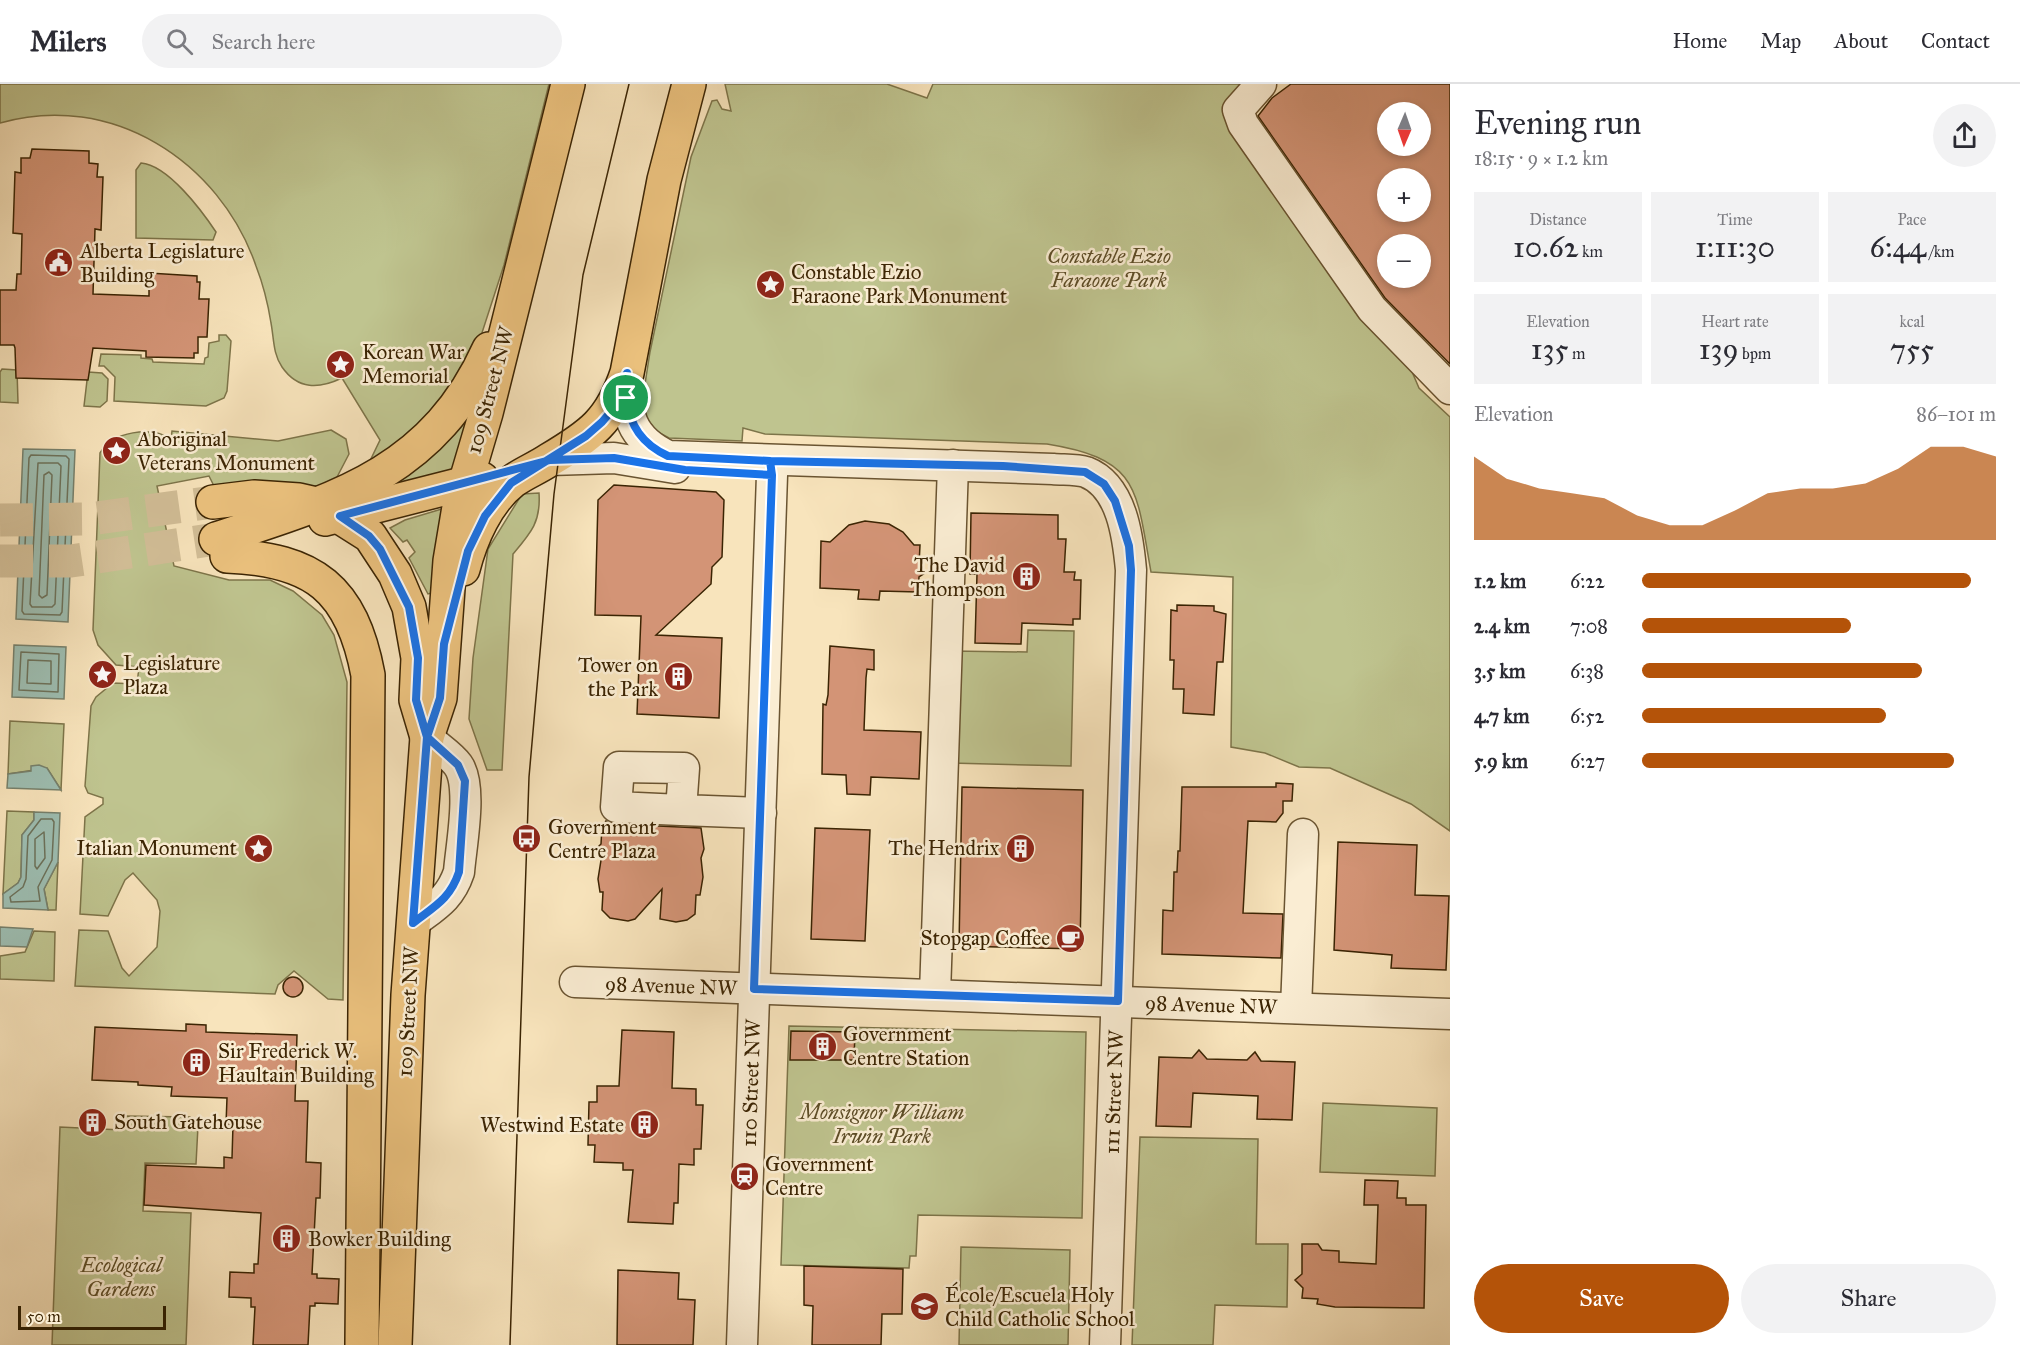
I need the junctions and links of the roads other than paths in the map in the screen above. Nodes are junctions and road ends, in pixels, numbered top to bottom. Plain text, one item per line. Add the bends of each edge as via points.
1 (568, 84) edge
2 (689, 84) edge
3 (1261, 84) edge
4 (516, 290) junction
5 (627, 373) junction
6 (1450, 389) edge
7 (550, 460) junction
8 (953, 465) junction
9 (771, 468) junction
10 (464, 484) junction
11 (213, 501) tunnel mouth
12 (330, 510) junction
13 (444, 644) junction
14 (427, 737) junction
15 (681, 810) dead end
16 (760, 813) junction
17 (1304, 834) dead end
18 (413, 923) junction
19 (576, 982) dead end
20 (754, 989) junction
21 (935, 994) junction
22 (1118, 1001) junction
23 (1296, 1008) junction
24 (1450, 1014) edge
25 (362, 1345) edge
26 (395, 1345) edge
27 (742, 1345) edge
28 (1105, 1345) edge

1 - 4 main road, 109 Street NW
2 - 5 main road via 664,180
3 - 6 street via 1239,110 1243,124 1372,309
4 - 10 main road, 109 Street NW
4 - 12 main road via 479,372 446,421 415,451
5 - 7 main road via 614,408 602,422
5 - 9 street via 630,416 642,439 655,450 687,459
7 - 9 street via 614,458 685,470
7 - 10 main road
7 - 13 main road via 511,483 476,533
8 - 9 street
8 - 21 street
8 - 22 street, 111 Street NW via 1085,472 1104,484 1123,522 1131,570
9 - 16 street, 110 Street NW
10 - 12 main road
10 - 13 main road, 109 Street NW via 450,561
11 - 12 main road via 271,497
12 - 14 main road via 369,536 380,549 409,607 418,658 416,700
12 - 25 main road, 109 Street NW via 222,548 285,562 328,589 355,624 368,675
13 - 14 main road, 109 Street NW via 440,698
14 - 18 main road, 109 Street NW
14 - 18 street via 458,765 465,781 465,795 455,884 450,894
15 - 16 street
16 - 20 street, 110 Street NW
17 - 23 street
18 - 26 main road, 109 Street NW
19 - 20 street, 98 Avenue NW
20 - 21 street, 98 Avenue NW
20 - 27 street, 110 Street NW
21 - 22 street, 98 Avenue NW
22 - 23 street, 98 Avenue NW
22 - 28 street, 111 Street NW
23 - 24 street, 98 Avenue NW

